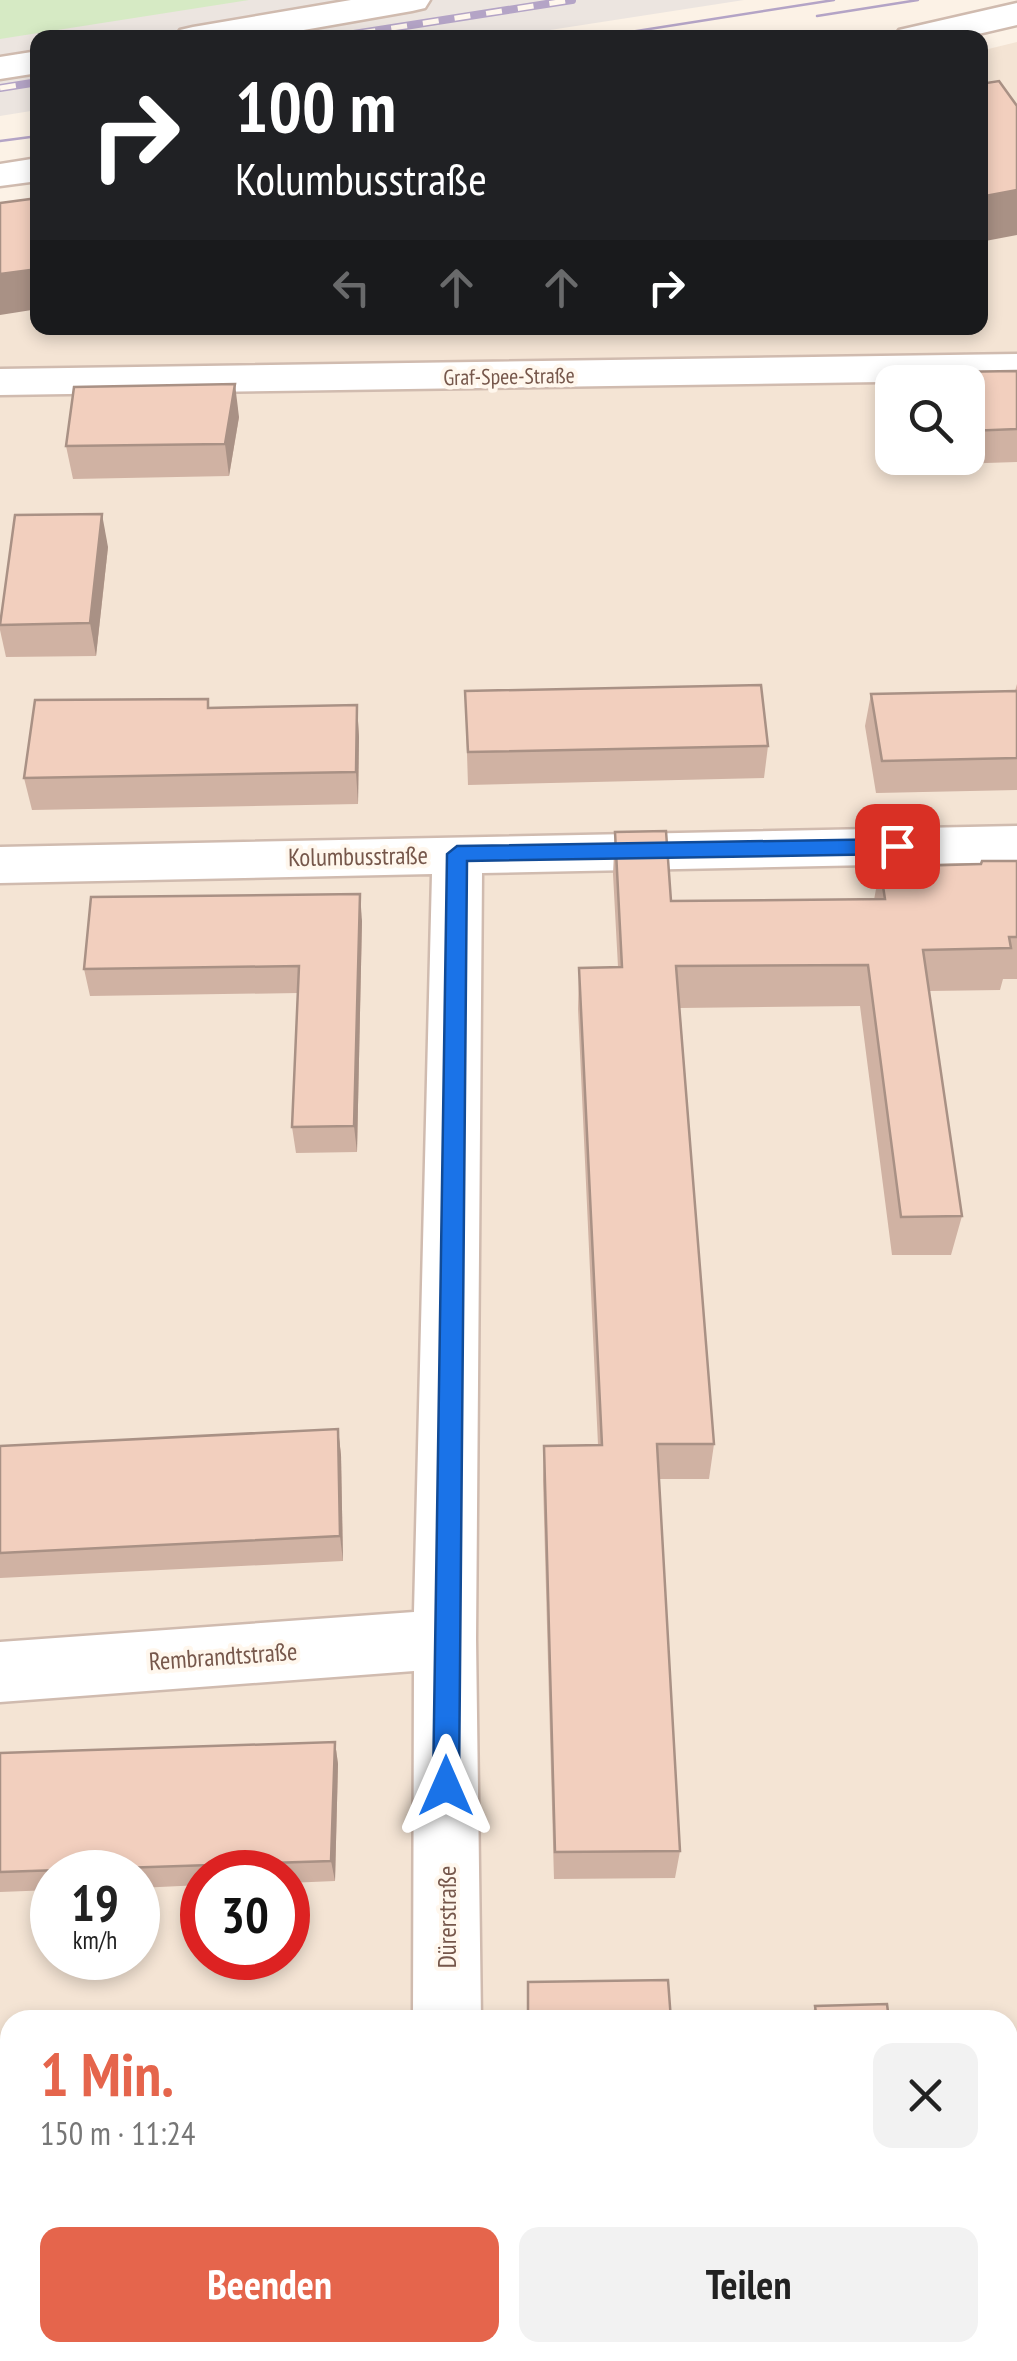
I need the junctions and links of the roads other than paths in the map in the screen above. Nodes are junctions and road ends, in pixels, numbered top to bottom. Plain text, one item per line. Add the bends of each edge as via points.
1 (412, 0) edge
2 (1017, 14) edge
3 (239, 30) edge
4 (947, 30) edge
5 (30, 63) edge
6 (0, 68) edge
7 (30, 170) edge
8 (0, 175) edge
9 (1017, 367) edge
10 (0, 382) edge
11 (1017, 844) edge
12 (457, 854) junction
13 (0, 865) edge
14 (445, 1639) junction
15 (0, 1672) edge
16 (447, 2010) edge

1 - 3 street
2 - 4 street
5 - 6 street
7 - 8 street
9 - 10 street, Graf-Spee-Straße
11 - 12 street, Kolumbusstraße
12 - 13 street, Kolumbusstraße
12 - 14 street, Dürerstraße
14 - 15 street, Rembrandtstraße
14 - 16 street, Dürerstraße

